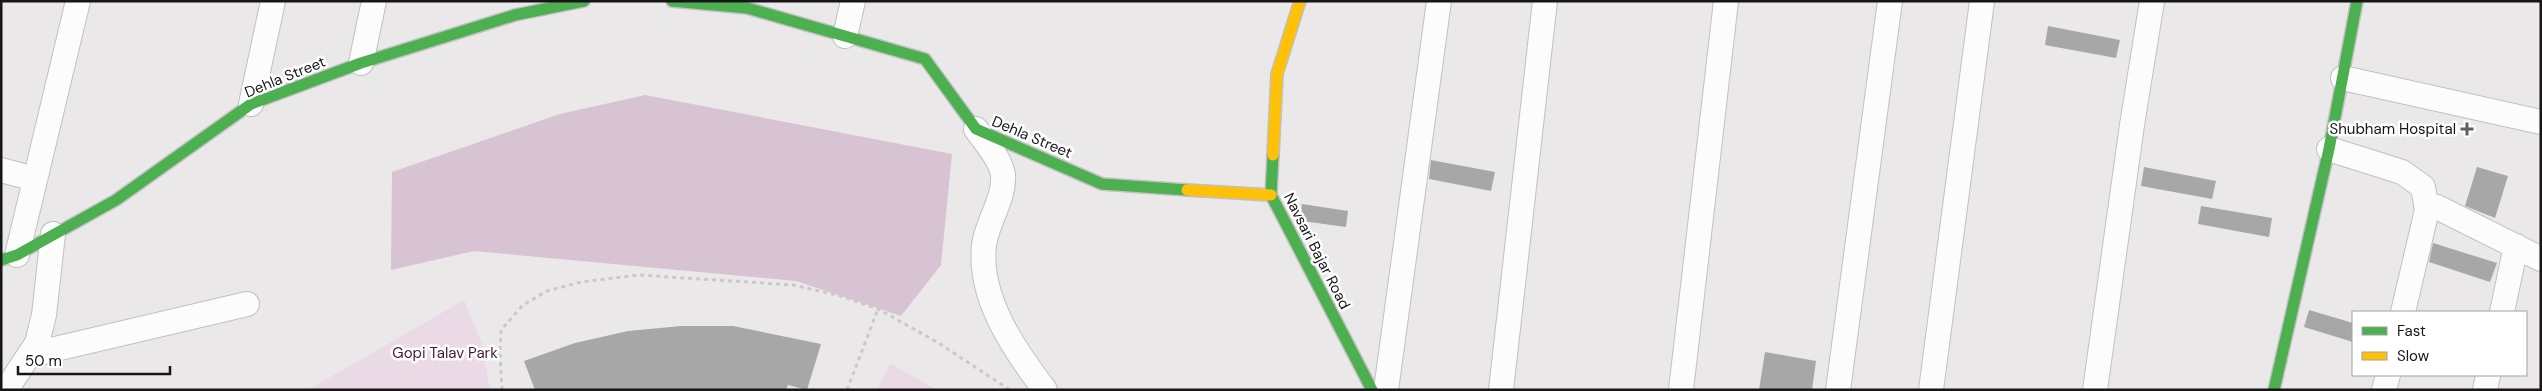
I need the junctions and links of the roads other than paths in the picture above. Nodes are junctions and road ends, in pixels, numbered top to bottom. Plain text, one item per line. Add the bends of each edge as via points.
1 (78, 1) edge
2 (273, 1) edge
3 (374, 1) edge
4 (672, 1) edge
5 (852, 1) edge
6 (1300, 1) edge
7 (1439, 1) edge
8 (1546, 1) edge
9 (1726, 1) edge
10 (1890, 1) edge
11 (1982, 1) edge
12 (2152, 1) edge
13 (2357, 1) edge
14 (570, 2) edge
15 (846, 36) junction
16 (361, 63) junction
17 (2343, 78) junction
18 (251, 104) junction
19 (2541, 122) edge
20 (976, 129) junction
21 (2329, 148) junction
22 (1, 170) edge
23 (35, 179) junction
24 (1271, 195) junction
25 (2427, 210) junction
26 (53, 234) junction
27 (2516, 246) junction
28 (9, 257) edge
29 (2541, 258) edge
30 (247, 304) dead end
31 (2403, 311) edge
32 (2502, 311) edge
33 (30, 355) junction
34 (2388, 376) edge
35 (2488, 376) edge
36 (6, 390) edge
37 (1045, 390) edge
38 (1372, 390) edge
39 (1386, 390) edge
40 (1501, 390) edge
41 (1682, 390) edge
42 (1838, 390) edge
43 (1932, 390) edge
44 (2095, 390) edge
45 (2274, 390) edge
46 (2384, 390) edge
47 (2485, 390) edge

1 - 23 street
2 - 18 street
3 - 16 street
4 - 15 street, Dehla Street via 747,8
5 - 15 street
6 - 24 street, Navsari Bajar Road via 1277,74
7 - 39 street
8 - 40 street
9 - 41 street
10 - 42 street
11 - 43 street
12 - 44 street
13 - 17 street
14 - 16 street, Dehla Street via 515,15
15 - 20 street, Dehla Street via 925,59
16 - 18 street, Dehla Street
17 - 19 street
17 - 21 street
18 - 26 street, Dehla Street via 116,200
20 - 24 street, Dehla Street via 1102,184
20 - 37 street via 1003,175 984,245 985,277 1009,338
21 - 25 street via 2402,172 2423,187
21 - 45 street
22 - 23 street
23 - 28 street
24 - 38 street, Navsari Bajar Road
25 - 27 street via 2438,207
25 - 31 street
26 - 28 street, Dehla Street
26 - 33 street via 44,315 37,343
27 - 29 street
27 - 32 street
30 - 33 street
33 - 36 street
34 - 46 street
35 - 47 street

